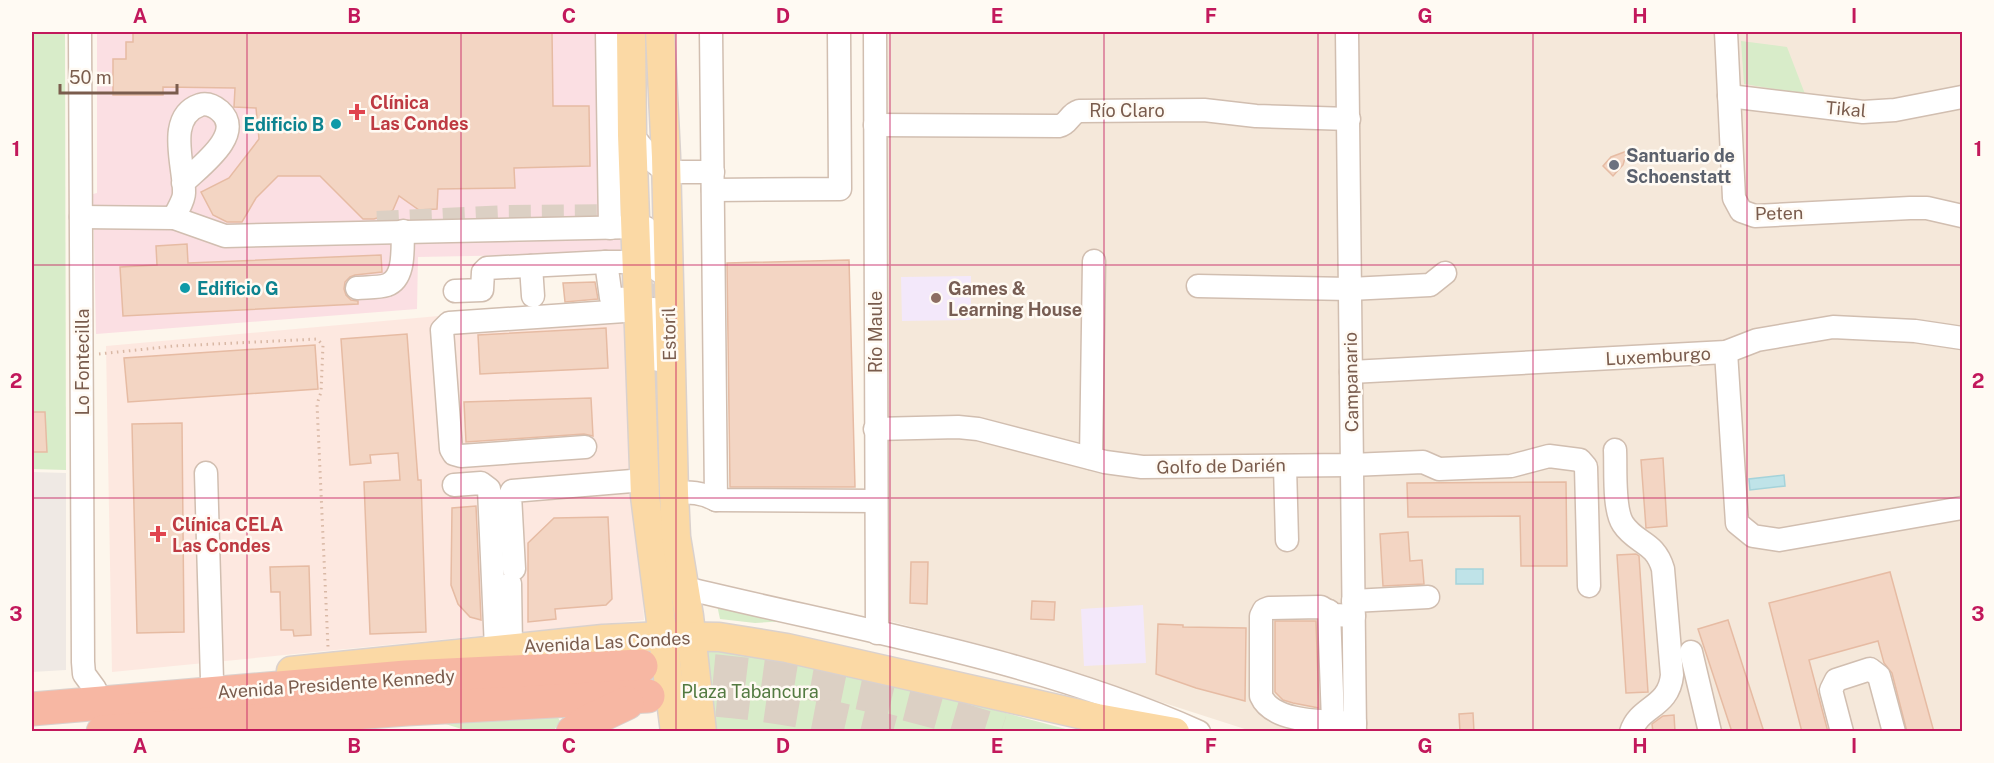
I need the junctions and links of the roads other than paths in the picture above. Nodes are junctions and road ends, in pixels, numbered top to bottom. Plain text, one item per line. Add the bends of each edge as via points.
1 (80, 32) edge
2 (607, 32) edge
3 (631, 32) edge
4 (660, 32) edge
5 (711, 32) edge
6 (839, 32) edge
7 (875, 32) edge
8 (1347, 32) edge
9 (1726, 32) edge
10 (1729, 96) junction
11 (1962, 97) edge
12 (1349, 119) junction
13 (875, 125) junction
14 (633, 135) junction
15 (666, 164) junction
16 (713, 173) junction
17 (1962, 216) edge
18 (81, 218) junction
19 (174, 218) junction
20 (306, 222) dead end
21 (361, 223) tunnel mouth
22 (623, 227) junction
23 (403, 231) junction
24 (225, 236) junction
25 (1094, 261) dead end
26 (606, 262) junction
27 (637, 262) junction
28 (531, 266) junction
29 (1445, 273) dead end
30 (1198, 286) dead end
31 (357, 288) dead end
32 (1350, 289) junction
33 (455, 291) dead end
34 (533, 296) dead end
35 (648, 312) junction
36 (591, 325) dead end
37 (1962, 338) edge
38 (1726, 352) junction
39 (1351, 372) junction
40 (875, 429) junction
41 (585, 447) dead end
42 (1615, 450) dead end
43 (1091, 458) junction
44 (1285, 466) junction
45 (1352, 471) junction
46 (206, 473) dead end
47 (1410, 473) dead end
48 (645, 480) junction
49 (454, 485) dead end
50 (674, 493) junction
51 (716, 500) junction
52 (876, 501) junction
53 (1962, 508) edge
54 (1287, 540) dead end
55 (1589, 586) dead end
56 (685, 588) junction
57 (1428, 597) dead end
58 (1353, 609) junction
59 (1329, 610) junction
60 (877, 633) junction
61 (662, 636) junction
62 (692, 636) junction
63 (503, 649) junction
64 (1691, 652) dead end
65 (212, 680) junction
66 (645, 686) junction
67 (96, 689) junction
68 (32, 699) edge
69 (32, 709) edge
70 (1297, 725) edge
71 (1348, 725) edge
72 (103, 732) edge
73 (573, 732) edge
74 (675, 732) edge
75 (702, 732) edge
76 (1175, 732) edge
77 (1199, 732) edge
78 (1631, 732) edge
79 (1710, 732) edge
80 (1842, 732) edge
81 (1894, 732) edge

1 - 18 street, Lo Fontecilla
2 - 22 street
3 - 14 main road, Estoril
4 - 15 main road, Estoril
5 - 16 street
6 - 16 street via 840,189
7 - 13 street, Río Maule
8 - 12 street, Campanario
9 - 10 street, Peten
10 - 11 street, Tikal via 1863,112
10 - 17 street, Peten via 1734,198 1745,214 1927,208
12 - 13 street, Río Claro via 1204,110 1085,111 1076,112 1059,126
12 - 32 street, Campanario
13 - 40 street, Río Maule
14 - 15 street via 654,162
14 - 22 main road, Estoril
15 - 16 street
15 - 35 main road, Estoril
16 - 51 street
18 - 19 street
18 - 67 street, Lo Fontecilla via 83,662 84,674
19 - 24 street
19 - 24 street via 184,189 197,215
20 - 21 street
22 - 23 street
22 - 27 main road, Estoril
22 - 35 street via 646,228 655,244 662,291
23 - 24 street
23 - 31 street via 402,263 397,277 386,285
25 - 43 street
26 - 27 street
26 - 28 street
26 - 35 street via 610,298
27 - 35 main road, Estoril
28 - 33 street via 487,268 483,272 482,290
28 - 34 street
29 - 32 street via 1430,285
30 - 32 street
32 - 39 street, Campanario
35 - 36 street
35 - 41 street via 449,322 442,330 454,454
35 - 48 main road, Estoril
35 - 50 main road, Estoril via 672,444
37 - 38 street, Luxemburgo via 1833,327 1757,340
38 - 39 street, Luxemburgo
38 - 53 street via 1737,523 1753,537 1779,540
39 - 45 street, Campanario
40 - 43 street, Golfo de Darién via 978,429
40 - 52 street, Río Maule
42 - 78 street via 1620,518 1653,548 1663,569 1672,675 1665,697 1636,722
43 - 44 street, Golfo de Darién via 1142,467
44 - 45 street, Golfo de Darién
44 - 54 street
45 - 47 street
45 - 55 street via 1423,462 1439,469 1511,466 1549,456 1580,460 1586,467
45 - 58 street, Campanario
46 - 65 street
48 - 61 main road, Estoril
48 - 63 street via 512,491 512,577
49 - 63 street via 481,483 489,489
50 - 51 street via 705,494
50 - 56 main road, Estoril via 676,537
51 - 52 street
52 - 60 street, Río Maule
56 - 60 street
56 - 62 main road, Estoril
57 - 58 street
58 - 59 street via 1334,615
58 - 71 street, Campanario
59 - 70 street via 1269,608 1261,616 1261,696 1264,703
59 - 71 street
60 - 77 street via 1007,664 1105,695
61 - 62 main road, Avenida Las Condes
61 - 63 main road, Avenida Las Condes
61 - 74 main road, Estoril
62 - 75 main road, Estoril
62 - 76 main road, Avenida Las Condes via 787,648
63 - 65 main road, Avenida Las Condes
64 - 79 street
65 - 67 main road, Avenida Las Condes
66 - 69 highway, Avenida Presidente Kennedy via 406,677
66 - 72 highway, Avenida Presidente Kennedy
66 - 73 highway
67 - 68 main road, Avenida Las Condes
70 - 71 street
80 - 81 street via 1831,690 1836,680 1870,669 1879,676

